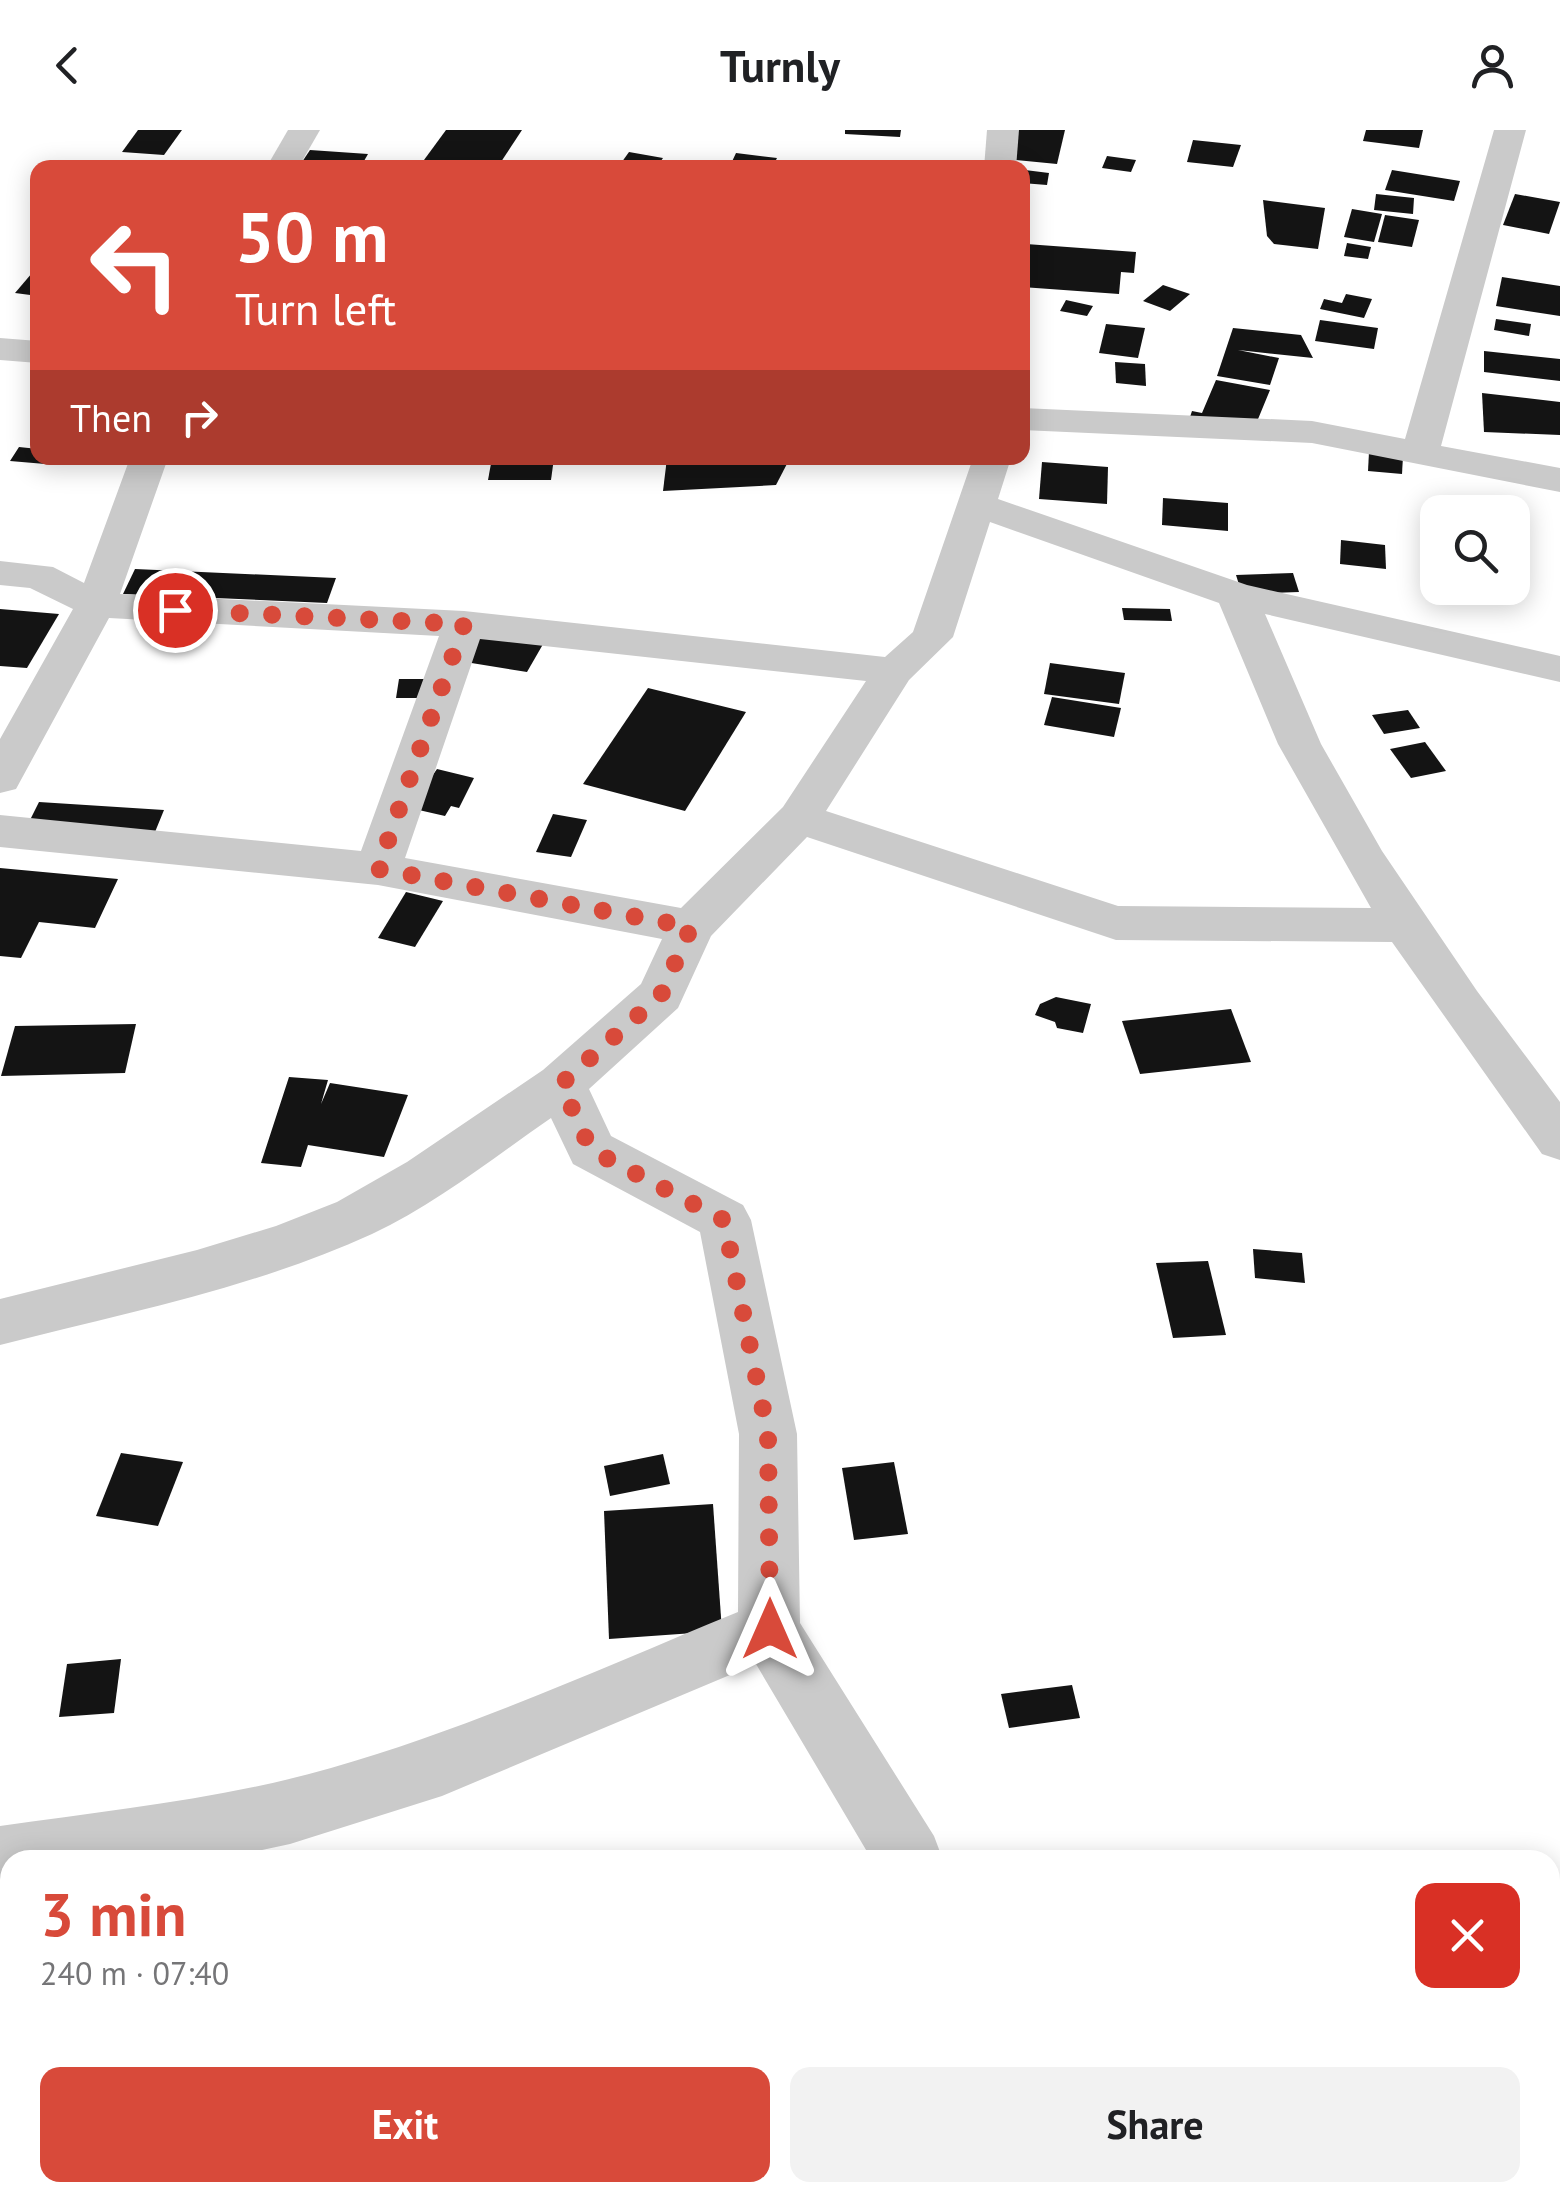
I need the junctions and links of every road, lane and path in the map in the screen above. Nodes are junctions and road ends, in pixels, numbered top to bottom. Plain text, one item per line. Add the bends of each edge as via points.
1 (304, 130) edge
2 (1003, 130) edge
3 (1510, 130) edge
4 (287, 160) edge
5 (1001, 160) edge
6 (1030, 418) edge
7 (1421, 450) junction
8 (146, 465) edge
9 (990, 465) edge
10 (1560, 480) edge
11 (978, 505) junction
12 (0, 573) edge
13 (1236, 595) junction
14 (96, 605) junction
15 (464, 624) junction
16 (1560, 668) edge
17 (894, 671) junction
18 (0, 778) edge
19 (799, 818) junction
20 (0, 831) edge
21 (378, 869) junction
22 (1404, 925) junction
23 (691, 927) junction
24 (561, 1084) junction
25 (1560, 1140) edge
26 (0, 1322) edge
27 (770, 1629) junction
28 (63, 1850) edge
29 (904, 1850) edge

1 - 4 street
2 - 5 street
3 - 7 street
6 - 7 street via 1294,431
7 - 10 street
8 - 14 street
9 - 11 street
11 - 13 street
11 - 17 street via 932,637
12 - 14 street via 38,576
13 - 16 street
13 - 22 street via 1309,762
14 - 15 street
14 - 18 street
15 - 17 street
15 - 21 street
17 - 19 street
19 - 22 street via 1116,923
19 - 23 street
20 - 21 street
21 - 23 street
22 - 25 street
23 - 24 street via 661,995
24 - 26 street via 356,1218 197,1272
24 - 27 street via 591,1150 724,1220 768,1434
27 - 28 street via 329,1802
27 - 29 street

